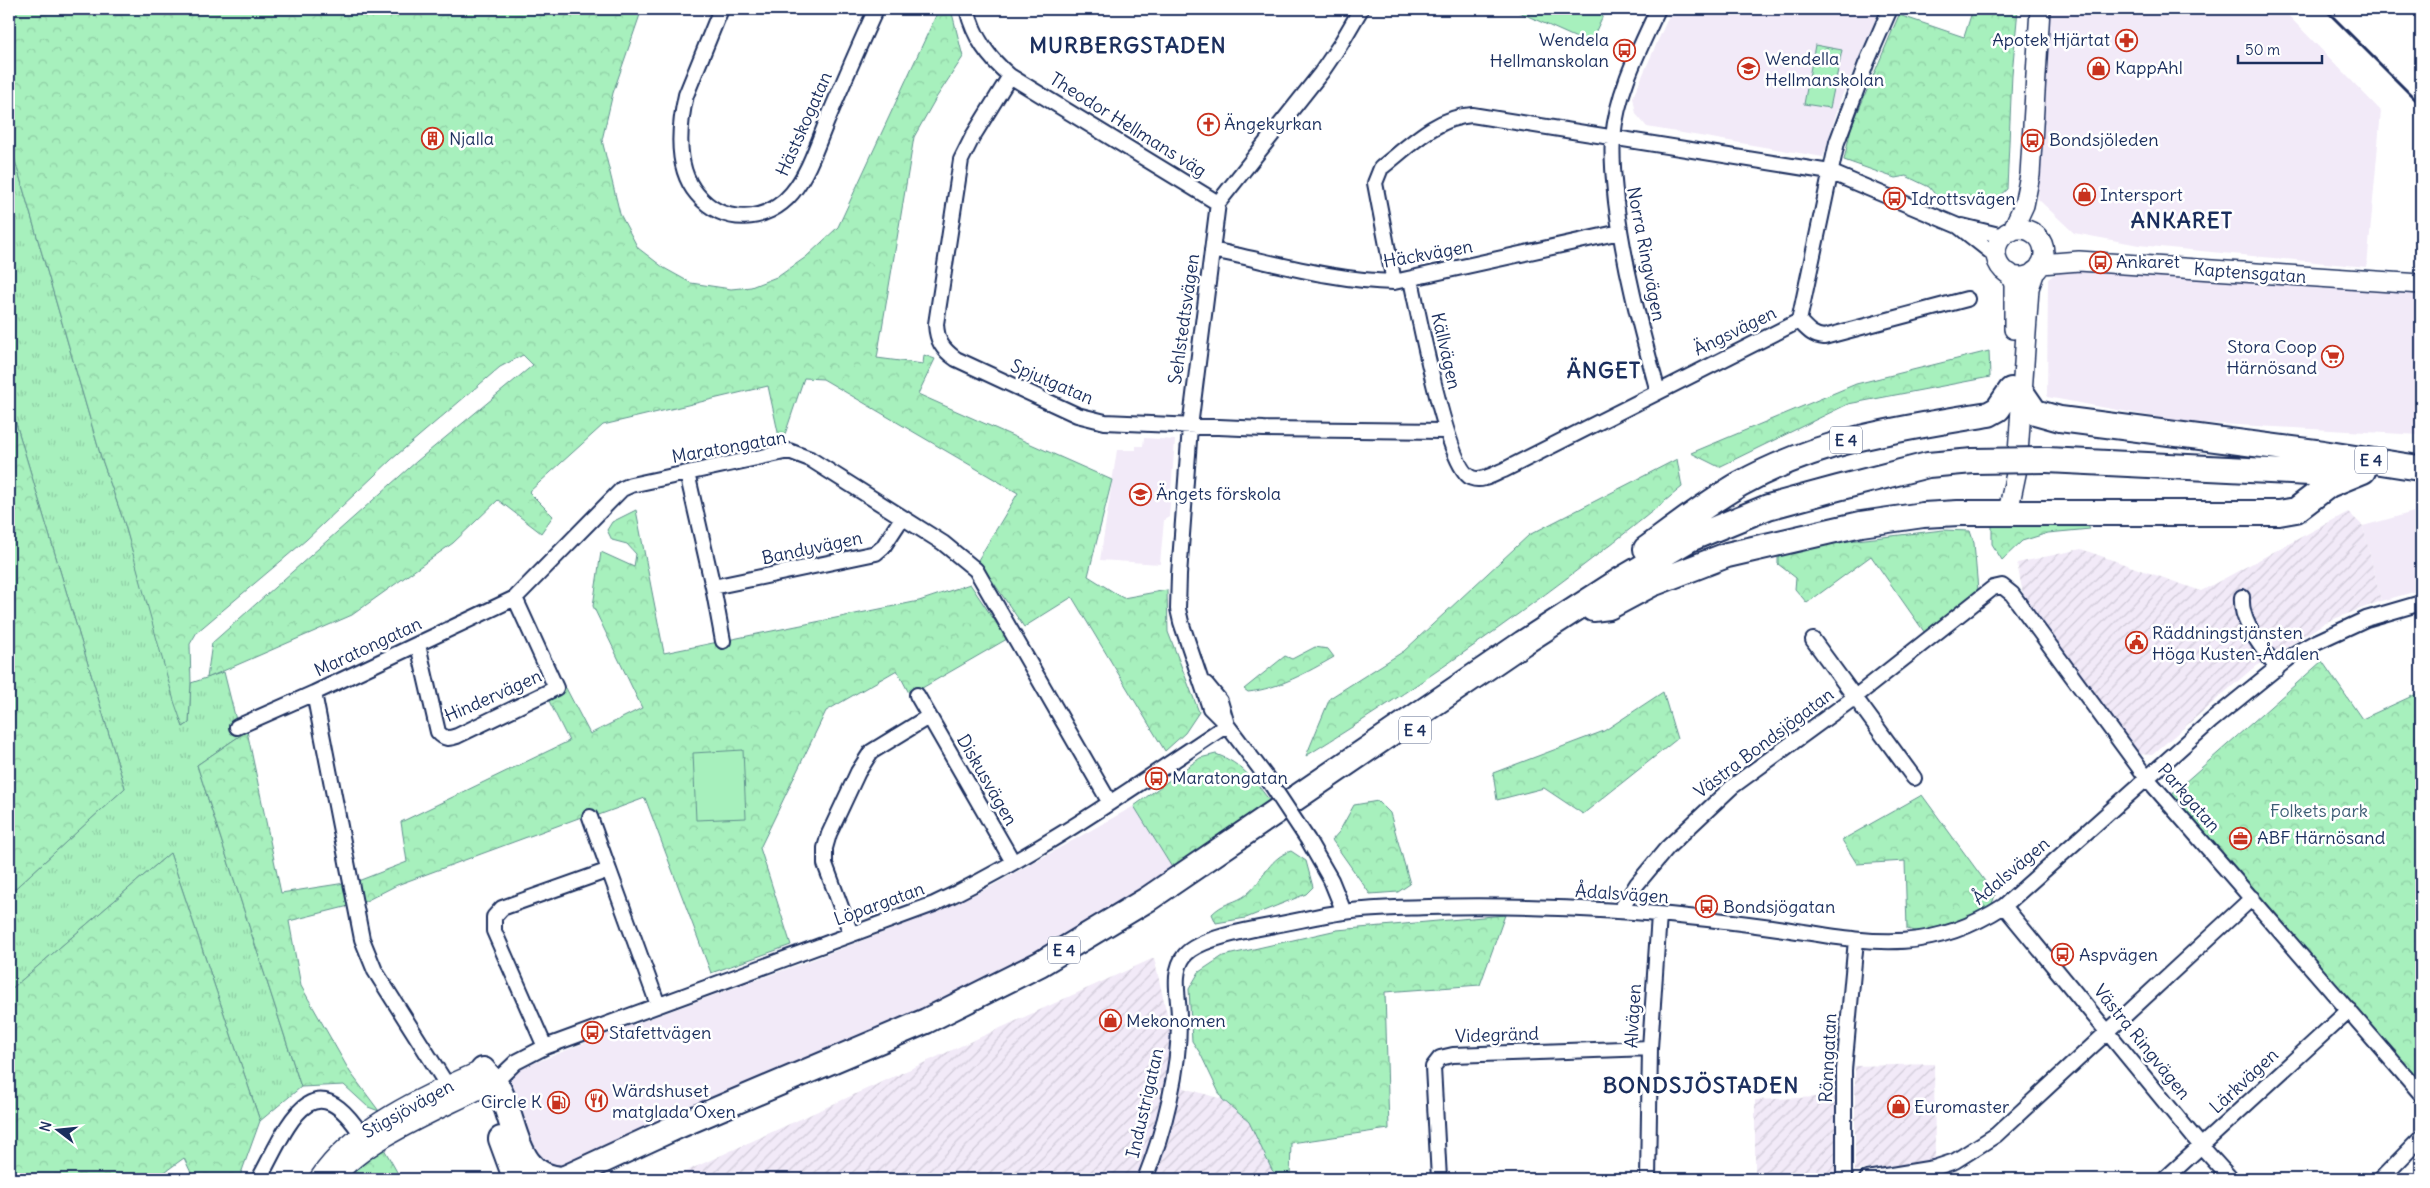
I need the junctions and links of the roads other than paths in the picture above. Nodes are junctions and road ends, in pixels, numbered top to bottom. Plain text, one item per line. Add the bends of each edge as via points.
1 (721, 9) edge
2 (876, 9) edge
3 (967, 9) edge
4 (1361, 9) edge
5 (1658, 9) edge
6 (1890, 9) edge
7 (2040, 9) edge
8 (1010, 76) junction
9 (1612, 138) junction
10 (1830, 172) junction
11 (2030, 176) junction
12 (1218, 204) junction
13 (1958, 226) junction
14 (1620, 232) junction
15 (2007, 233) junction
16 (2036, 236) junction
17 (1212, 250) junction
18 (1996, 256) junction
19 (2079, 261) junction
20 (2038, 267) junction
21 (2009, 274) junction
22 (1411, 280) junction
23 (1394, 282) junction
24 (2421, 284) edge
25 (1967, 300) dead end
26 (1799, 321) junction
27 (1658, 392) junction
28 (2017, 392) junction
29 (1190, 427) junction
30 (1445, 431) junction
31 (2420, 468) edge
32 (2363, 472) junction
33 (687, 473) junction
34 (1838, 488) junction
35 (2008, 512) junction
36 (902, 518) junction
37 (1999, 586) joint
38 (713, 588) junction
39 (1607, 590) junction
40 (2242, 597) dead end
41 (515, 598) junction
42 (2421, 603) edge
43 (1593, 609) junction
44 (1812, 640) dead end
45 (723, 641) dead end
46 (418, 645) junction
47 (2276, 668) junction
48 (314, 693) junction
49 (917, 695) dead end
50 (1855, 697) junction
51 (928, 717) junction
52 (1227, 724) junction
53 (237, 727) dead end
54 (2146, 777) junction
55 (1914, 778) dead end
56 (1110, 803) junction
57 (590, 817) dead end
58 (1013, 862) junction
59 (609, 870) junction
60 (2252, 898) junction
61 (2004, 906) junction
62 (1620, 911) junction
63 (1344, 912) junction
64 (1658, 915) junction
65 (851, 934) junction
66 (1856, 940) junction
67 (1178, 974) joint
68 (658, 1005) junction
69 (2349, 1010) junction
70 (2108, 1032) junction
71 (544, 1047) junction
72 (1650, 1048) junction
73 (487, 1080) junction
74 (448, 1086) junction
75 (2421, 1094) edge
76 (361, 1134) junction
77 (2421, 1138) edge
78 (2201, 1146) junction
79 (259, 1179) edge
80 (319, 1179) edge
81 (333, 1179) edge
82 (514, 1179) edge
83 (564, 1179) edge
84 (591, 1179) edge
85 (1145, 1179) edge
86 (1439, 1179) edge
87 (1648, 1179) edge
88 (1844, 1179) edge
89 (1867, 1179) edge
90 (2165, 1179) edge
91 (2231, 1179) edge
92 (2381, 1179) edge

1 - 2 street, Hästskogatan via 686,95 681,149 687,176 700,198 720,212 739,218 776,209 798,185
3 - 8 street, Theodor Hellmans väg via 979,42 991,59
4 - 12 street via 1321,73
5 - 9 street, Norra Ringvägen via 1625,84
6 - 10 street, Ängsvägen via 1847,111
7 - 11 main road
8 - 12 street, Theodor Hellmans väg
8 - 29 street, Spjutgatan via 960,160 936,324 937,338 943,350 956,360 1077,415 1105,422
9 - 10 street
9 - 14 street, Norra Ringvägen
9 - 23 street via 1472,115 1458,116 1430,130 1381,168 1376,176 1376,192
10 - 13 street
10 - 26 street, Ängsvägen
11 - 15 main road via 2024,205
11 - 16 main road
12 - 17 street, Sehlstedtsvägen
13 - 15 street
13 - 18 street
14 - 22 street, Häckvägen
14 - 27 street, Norra Ringvägen via 1637,315
15 - 16 main road via 2024,230
15 - 18 main road via 1996,246
16 - 19 main road, Kaptensgatan
16 - 20 main road via 2044,250
17 - 23 street, Häckvägen via 1346,278
17 - 29 street, Sehlstedtsvägen
18 - 21 main road
19 - 20 main road, Kaptensgatan
19 - 24 main road, Kaptensgatan
20 - 21 main road via 2024,276
20 - 28 main road via 2029,288
21 - 28 main road via 2015,295
22 - 23 street, Häckvägen
22 - 30 street, Källvägen
25 - 26 street via 1824,337 1810,333
26 - 27 street, Ängsvägen
27 - 30 street, Ängsvägen via 1480,480 1470,478 1462,470
28 - 31 highway, E 4 via 2035,412 2060,419
28 - 35 main road via 2017,469
28 - 39 highway, E 4 via 1990,414 1851,439 1809,452 1766,471 1723,494 1647,549 1621,570
29 - 30 street, Spjutgatan
29 - 52 street, Sehlstedtsvägen via 1178,608 1184,637 1210,708
31 - 32 highway, E 4
32 - 34 highway, E 4, bridge via 2310,474 2046,460 1973,462 1928,465
32 - 35 highway, E 4 via 2329,485 2296,510 2279,512
33 - 36 street, Maratongatan via 789,452 810,459
33 - 38 street
33 - 41 street, Maratongatan via 622,489
34 - 39 highway, E 4 via 1768,507 1713,529 1668,551
34 - 43 highway, E 4 via 1702,546
35 - 43 highway, E 4 via 1913,516 1824,532 1726,555 1681,571 1609,607
36 - 38 street, Bandyvägen via 876,553
36 - 56 street, Maratongatan via 943,543 976,570
37 - 50 street, Västra Bondsjögatan
37 - 54 street, Parkgatan via 2012,594
38 - 45 street
39 - 83 highway, E 4 via 1523,643 1148,899 1047,960 926,1021 678,1126
40 - 47 street via 2251,632
41 - 46 street, Maratongatan
41 - 46 street, Hindervägen via 556,688 458,736 442,737 438,732
42 - 47 street, Ådalsvägen via 2338,631 2294,654
43 - 84 highway, E 4 via 1139,918 1060,965 902,1046
44 - 50 street, Västra Bondsjögatan
46 - 48 street, Maratongatan
47 - 54 street, Ådalsvägen
48 - 53 street, Maratongatan
48 - 74 street, Maratongatan via 362,939 375,971
49 - 51 street, Diskusvägen
50 - 55 street, Västra Bondsjögatan
50 - 62 street, Västra Bondsjögatan via 1733,786 1705,811 1661,855
51 - 58 street, Diskusvägen
51 - 65 street via 870,752 829,834 825,848 826,864
52 - 56 street, Löpargatan
52 - 63 street, Sehlstedtsvägen, bridge via 1308,840 1331,880
54 - 60 street, Parkgatan
54 - 61 street, Ådalsvägen
56 - 58 street, Löpargatan
57 - 59 street
58 - 65 street, Löpargatan via 934,904
59 - 68 street
59 - 71 street via 502,908 494,917 494,931
60 - 69 street, Parkgatan
60 - 70 street
61 - 66 street, Ådalsvägen via 1979,922 1950,934 1900,942
61 - 70 street, Västra Ringvägen
62 - 63 street, Ådalsvägen via 1460,906
62 - 64 street, Ådalsvägen
63 - 67 street, Ådalsvägen via 1256,929 1196,946 1185,954
64 - 66 street, Ådalsvägen
64 - 72 street, Alvägen
65 - 68 street, Löpargatan
66 - 88 street, Rönngatan via 1844,1070
67 - 85 street, Industrigatan via 1177,1052 1164,1119
68 - 71 street, Löpargatan
69 - 75 street, Parkgatan
69 - 78 street, Lärkvägen
70 - 78 street, Västra Ringvägen
70 - 89 street via 1996,1135 1972,1152 1934,1168
71 - 73 street, Löpargatan
72 - 86 street, Videgränd via 1440,1058 1433,1067
72 - 87 street, Alvägen
73 - 74 main road, Stigsjövägen
73 - 81 main road, Stigsjövägen via 394,1133 357,1157
73 - 82 highway
73 - 83 highway via 524,1158 542,1175
74 - 76 main road, Stigsjövägen
76 - 79 street via 336,1104 324,1100 312,1102 302,1107 293,1118
76 - 80 main road, Stigsjövägen
77 - 92 street
78 - 90 street, Lärkvägen
78 - 91 street, Västra Ringvägen

